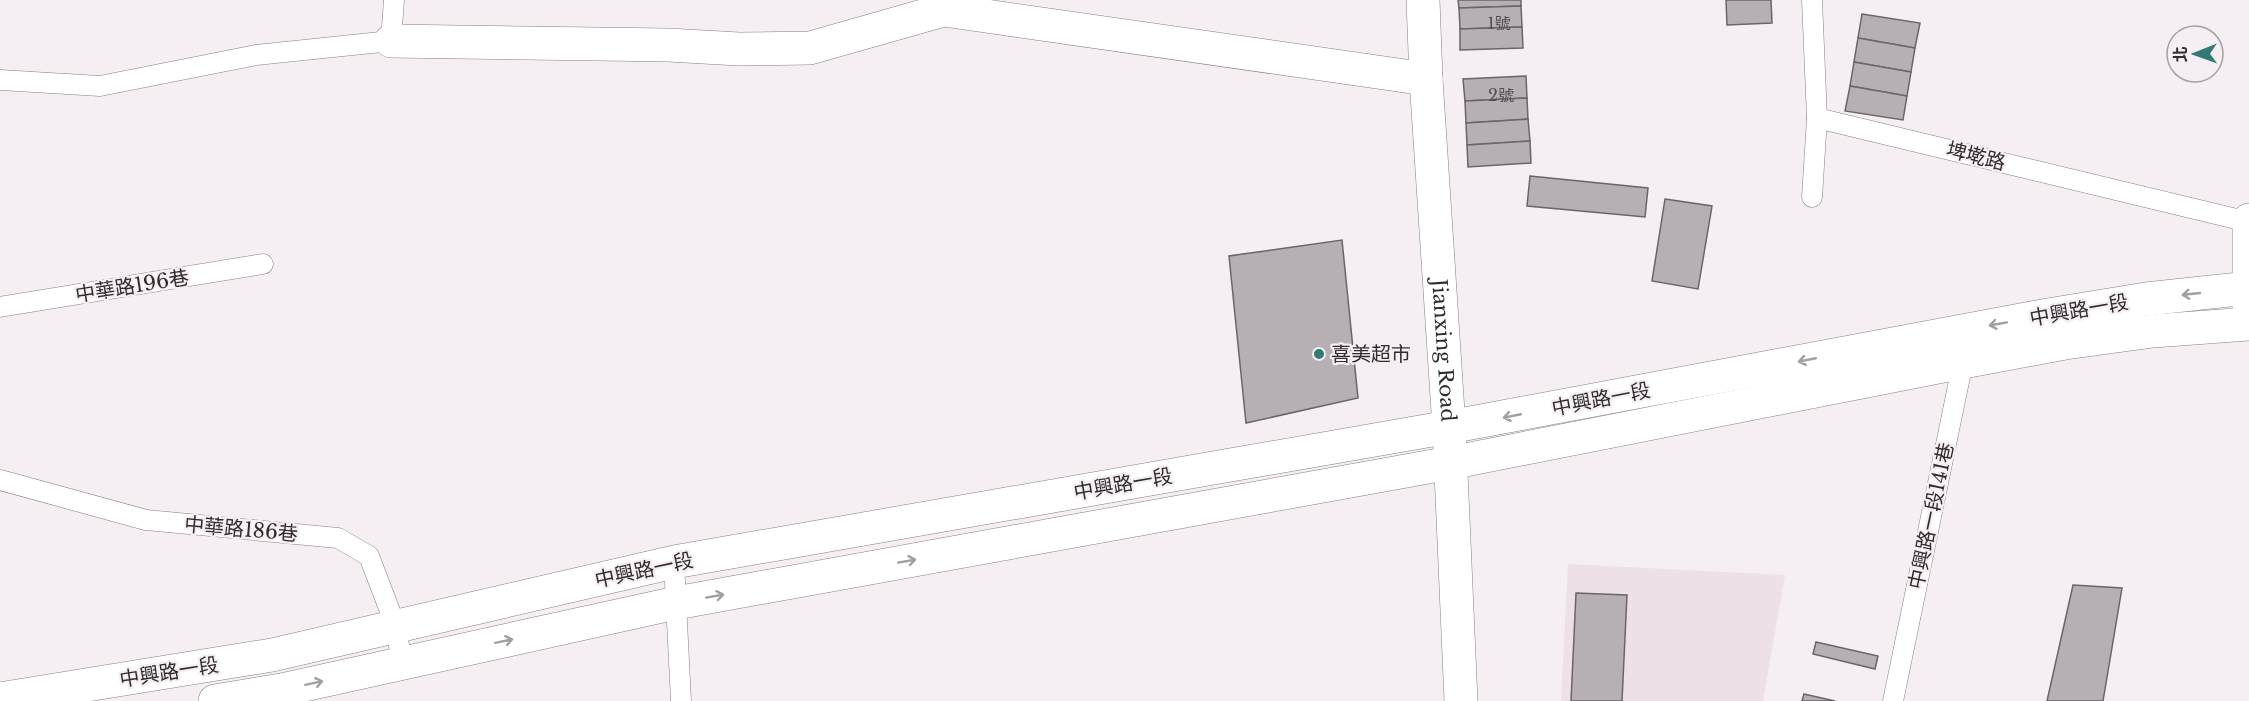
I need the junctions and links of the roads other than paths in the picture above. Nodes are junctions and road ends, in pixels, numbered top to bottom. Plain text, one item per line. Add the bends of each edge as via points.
1 (394, 0) edge
2 (1423, 0) edge
3 (1812, 0) edge
4 (391, 41) junction
5 (1426, 79) junction
6 (0, 80) edge
7 (1817, 118) junction
8 (1812, 197) dead end
9 (2249, 221) edge
10 (263, 264) dead end
11 (2249, 295) edge
12 (0, 307) edge
13 (2249, 324) edge
14 (1962, 347) junction
15 (1449, 427) junction
16 (1450, 463) junction
17 (0, 480) edge
18 (674, 562) junction
19 (676, 603) junction
20 (396, 627) junction
21 (272, 655) junction
22 (402, 664) junction
23 (2, 695) edge
24 (282, 696) edge
25 (215, 701) edge
26 (681, 701) edge
27 (1461, 701) edge
28 (1893, 701) edge

1 - 4 lane
2 - 5 main road, Jianxing Road
3 - 7 lane
4 - 5 main road via 810,48 944,10
4 - 6 lane via 256,55 100,86
5 - 15 main road, Jianxing Road
7 - 8 lane
7 - 9 lane, 埤墘路
9 - 11 main road
10 - 12 lane, 中華路196巷
11 -> 14 main road, 中興路一段 via 2146,299
13 - 14 main road, 中興路一段 via 2065,343
14 -> 15 main road, 中興路一段
14 - 16 main road, 中興路一段
14 - 28 lane, 中興路一段141巷
15 - 16 main road, Jianxing Road
15 - 18 main road, 中興路一段
19 -> 16 main road, 中興路一段
16 - 27 main road, Jianxing Road
17 - 20 lane, 中華路186巷 via 146,520 338,538 369,556
18 - 19 lane
18 - 20 main road, 中興路一段
22 -> 19 main road, 中興路一段
19 - 26 lane
20 - 21 main road, 中興路一段
20 - 22 lane, 中華路186巷
21 - 23 main road, 中興路一段
21 - 24 lane
24 -> 22 main road, 中興路一段
24 - 25 main road, 中興路一段

